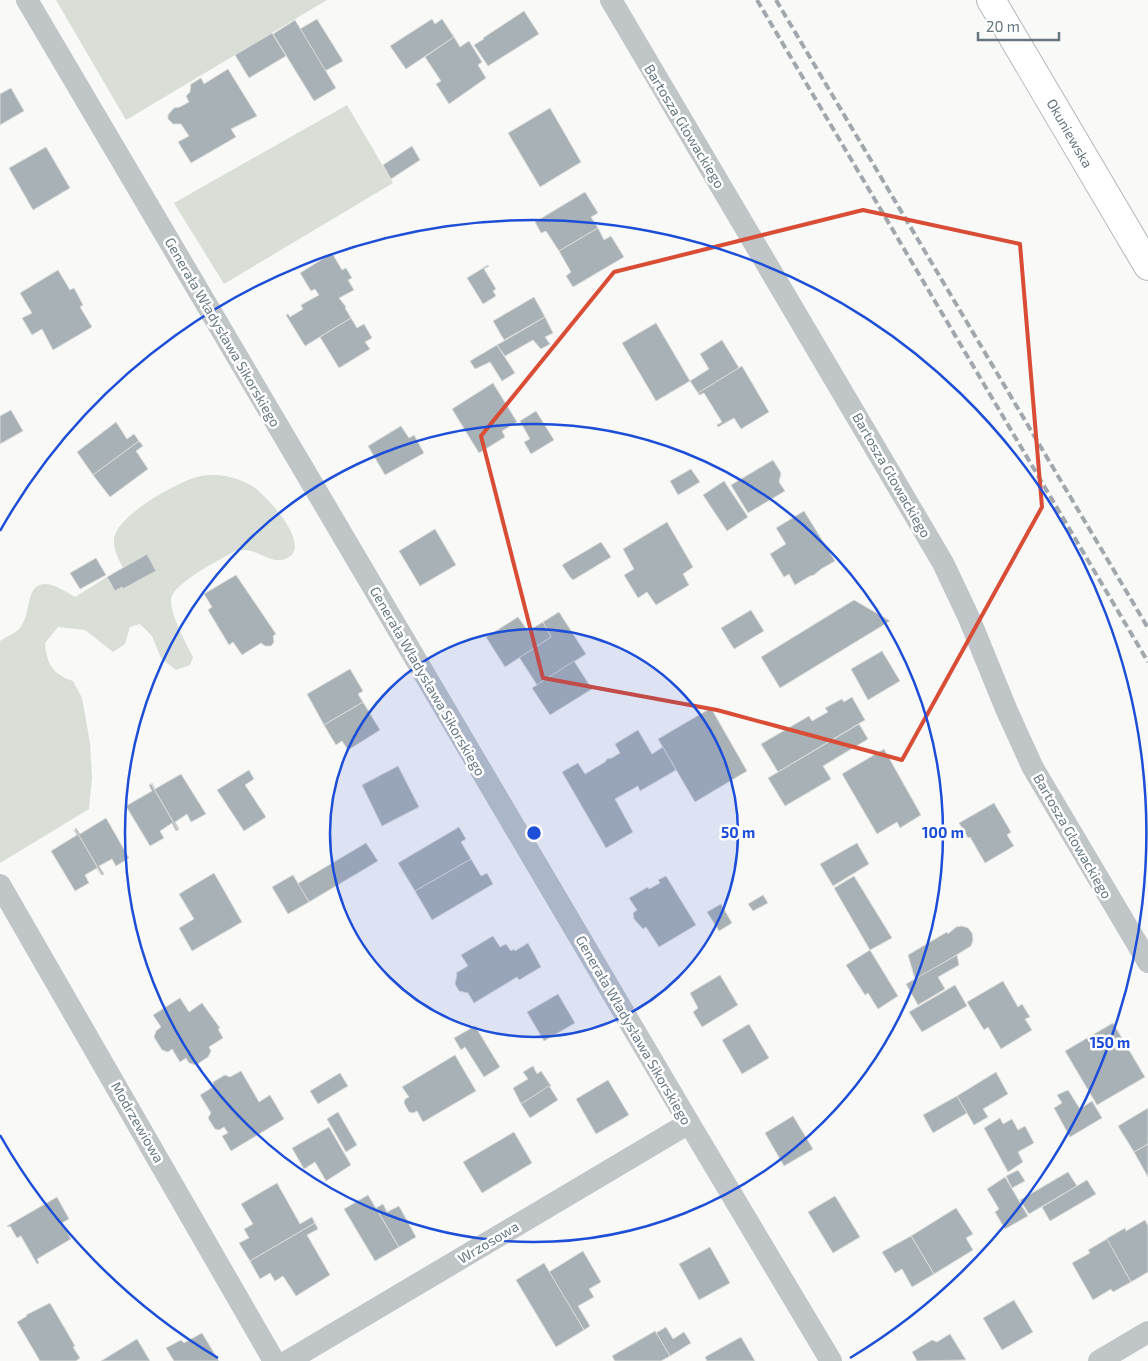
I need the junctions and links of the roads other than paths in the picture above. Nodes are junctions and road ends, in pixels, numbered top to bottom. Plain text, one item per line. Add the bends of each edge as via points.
1 (27, 0) edge
2 (611, 0) edge
3 (991, 0) edge
4 (1148, 266) edge
5 (0, 885) edge
6 (1148, 962) edge
7 (688, 1124) junction
8 (1148, 1332) edge
9 (274, 1361) edge
10 (288, 1361) edge
11 (830, 1361) edge
12 (1099, 1361) edge

1 - 7 street, Generała Władysława Sikorskiego
2 - 6 street, Bartosza Głowackiego via 943,563 1033,768
3 - 4 main road, Okuniewska
5 - 9 street, Modrzewiowa
7 - 10 street, Wrzosowa
7 - 11 street, Generała Władysława Sikorskiego
8 - 12 street

